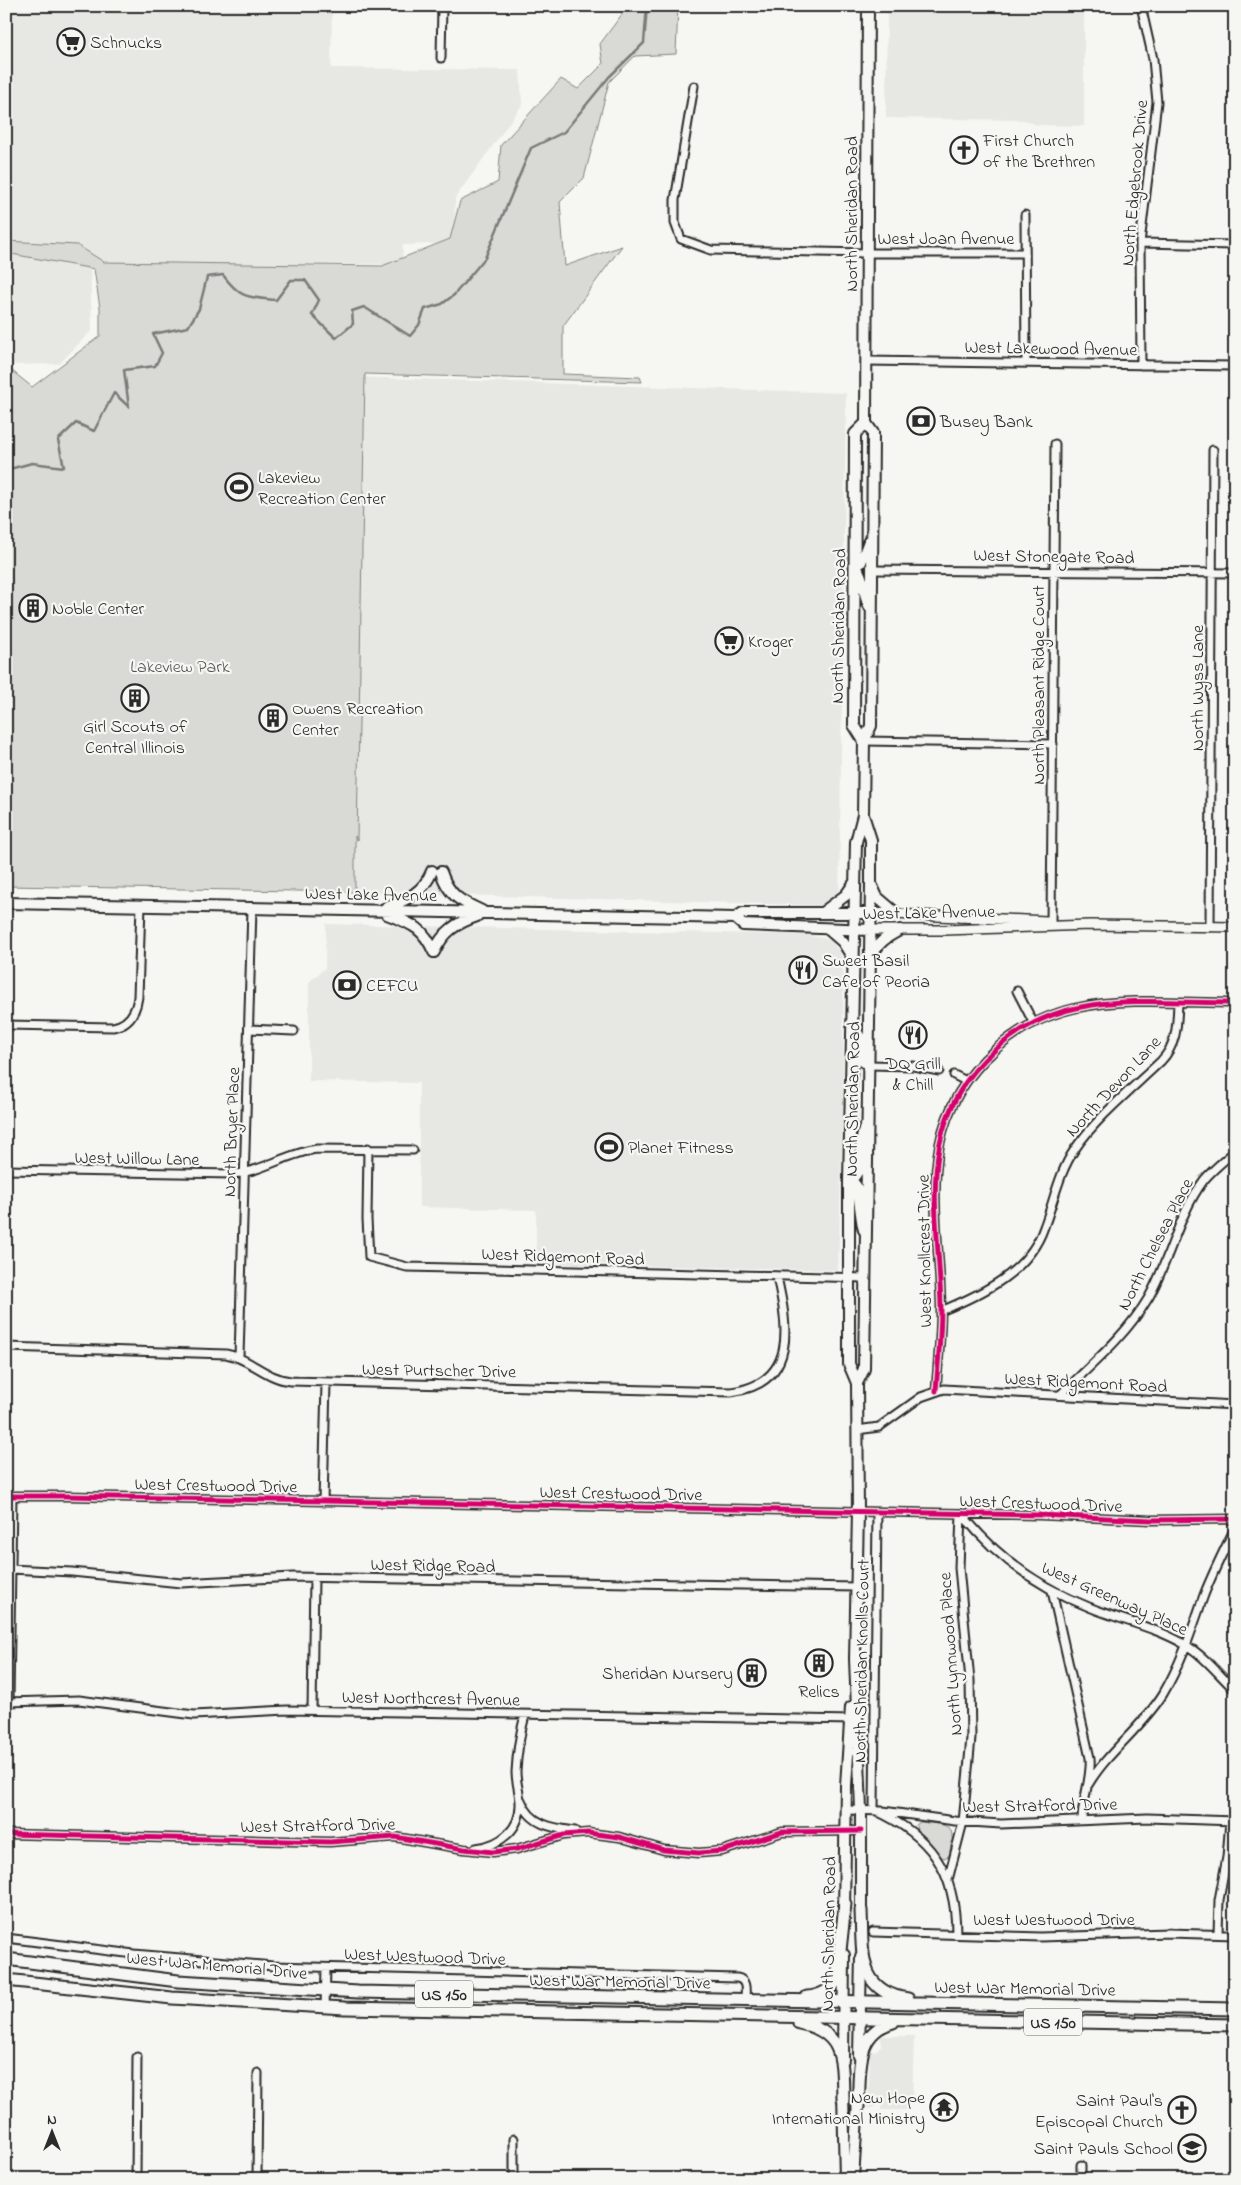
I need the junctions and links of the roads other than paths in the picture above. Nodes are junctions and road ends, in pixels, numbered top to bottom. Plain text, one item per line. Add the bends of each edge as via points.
1 (442, 6) edge
2 (868, 6) edge
3 (1141, 6) edge
4 (441, 58) dead end
5 (694, 86) dead end
6 (1025, 215) dead end
7 (1140, 243) junction
8 (1235, 245) edge
9 (867, 253) junction
10 (1025, 253) junction
11 (866, 361) junction
12 (1026, 363) junction
13 (1141, 365) junction
14 (1235, 366) edge
15 (866, 423) junction
16 (1055, 444) dead end
17 (1213, 450) dead end
18 (872, 532) junction
19 (856, 567) junction
20 (872, 570) junction
21 (1054, 571) junction
22 (1235, 572) edge
23 (1213, 573) junction
24 (872, 610) junction
25 (864, 742) junction
26 (1053, 744) junction
27 (863, 815) junction
28 (855, 882) junction
29 (871, 884) junction
30 (6, 903) edge
31 (141, 905) junction
32 (252, 908) junction
33 (380, 911) junction
34 (487, 913) junction
35 (822, 913) junction
36 (855, 913) junction
37 (871, 913) junction
38 (897, 914) junction
39 (735, 918) junction
40 (1051, 923) junction
41 (1210, 927) junction
42 (1235, 927) edge
43 (828, 929) junction
44 (855, 929) junction
45 (870, 930) junction
46 (900, 930) junction
47 (854, 960) junction
48 (870, 961) junction
49 (1017, 991) dead end
50 (1178, 1003) junction
51 (1235, 1003) edge
52 (1033, 1022) junction
53 (6, 1025) edge
54 (853, 1025) junction
55 (249, 1029) junction
56 (294, 1031) dead end
57 (869, 1064) junction
58 (939, 1071) dead end
59 (954, 1075) dead end
60 (966, 1081) junction
61 (868, 1119) junction
62 (368, 1148) junction
63 (412, 1150) dead end
64 (1235, 1151) edge
65 (6, 1170) edge
66 (246, 1173) junction
67 (850, 1181) junction
68 (867, 1239) junction
69 (777, 1277) junction
70 (849, 1278) junction
71 (866, 1278) junction
72 (941, 1311) junction
73 (6, 1348) edge
74 (239, 1357) junction
75 (326, 1382) junction
76 (857, 1383) junction
77 (936, 1391) junction
78 (1060, 1396) junction
79 (1235, 1405) edge
80 (857, 1430) junction
81 (9, 1496) edge
82 (323, 1502) junction
83 (858, 1512) junction
84 (878, 1512) junction
85 (961, 1514) junction
86 (1235, 1518) edge
87 (1235, 1528) edge
88 (10, 1569) junction
89 (314, 1578) junction
90 (856, 1587) junction
91 (1052, 1591) junction
92 (1187, 1646) junction
93 (1235, 1690) edge
94 (8, 1702) edge
95 (312, 1710) junction
96 (525, 1715) junction
97 (853, 1720) junction
98 (1088, 1785) junction
99 (519, 1793) junction
100 (846, 1810) junction
101 (861, 1810) junction
102 (874, 1810) junction
103 (1082, 1820) junction
104 (1232, 1821) edge
105 (963, 1822) junction
106 (845, 1830) junction
107 (861, 1831) junction
108 (592, 1833) junction
109 (6, 1834) edge
110 (456, 1848) junction
111 (948, 1880) junction
112 (845, 1904) junction
113 (861, 1910) junction
114 (873, 1932) dead end
115 (956, 1934) junction
116 (1218, 1934) junction
117 (1235, 1936) edge
118 (6, 1938) edge
119 (6, 1959) edge
120 (326, 1968) junction
121 (6, 1980) edge
122 (325, 1990) junction
123 (744, 2001) junction
124 (844, 2003) junction
125 (860, 2003) junction
126 (974, 2004) junction
127 (325, 2008) junction
128 (1235, 2009) edge
129 (715, 2016) junction
130 (844, 2019) junction
131 (860, 2019) junction
132 (940, 2020) junction
133 (1235, 2025) edge
134 (136, 2057) dead end
135 (258, 2073) dead end
136 (843, 2099) junction
137 (858, 2107) junction
138 (514, 2138) dead end
139 (1081, 2165) dead end
140 (136, 2179) edge
141 (257, 2179) edge
142 (514, 2179) edge
143 (845, 2179) edge
144 (853, 2179) edge
145 (1081, 2179) edge

1 - 4 street
2 - 9 main road, North Sheridan Road
3 - 7 street, North Edgebrook Drive via 1153,59 1157,102
5 - 9 street, West Joan Avenue via 675,200 675,223 681,239 711,250
6 - 10 street
7 - 8 street
7 - 13 street, North Edgebrook Drive
9 - 10 street, West Joan Avenue
9 - 11 main road, North Sheridan Road
10 - 12 street
11 - 12 street, West Lakewood Avenue
11 - 15 main road, North Sheridan Road
12 - 13 street, West Lakewood Avenue
13 - 14 street, West Lakewood Avenue
15 - 18 main road, North Sheridan Road via 873,433
15 - 19 main road, North Sheridan Road via 855,434
16 - 21 street, North Pleasant Ridge Court
17 - 23 street, North Wyss Lane
18 - 19 main road via 866,552
18 - 20 main road, North Sheridan Road
19 - 24 main road
19 - 25 main road, North Sheridan Road via 854,725
20 - 21 street, West Stonegate Road
20 - 24 main road, North Sheridan Road
21 - 23 street, West Stonegate Road
21 - 26 street, North Pleasant Ridge Court
22 - 23 street, West Stonegate Road
23 - 41 street, North Wyss Lane
24 - 25 main road, North Sheridan Road via 871,726
25 - 26 street
25 - 27 main road, North Sheridan Road
26 - 40 street, North Pleasant Ridge Court
27 - 28 main road, North Sheridan Road via 856,842
27 - 29 main road, North Sheridan Road via 871,840
28 - 35 main road via 846,895
28 - 36 main road, North Sheridan Road
29 - 37 main road, North Sheridan Road
29 - 38 main road via 880,900
30 - 31 main road, West Lake Avenue
31 - 32 main road, West Lake Avenue
31 - 53 street via 138,997 135,1010 127,1021 113,1027
32 - 33 main road, West Lake Avenue
32 - 55 street, North Bryer Place
33 - 34 main road, West Lake Avenue
33 - 34 main road via 421,890 436,871 450,894
33 - 34 main road via 418,928 427,936 434,952 440,939 451,928
34 - 39 main road, West Lake Avenue
35 - 36 main road, West Lake Avenue
35 - 39 main road, West Lake Avenue via 742,913
36 - 37 main road, West Lake Avenue
36 - 44 main road, North Sheridan Road
37 - 38 street, West Lake Avenue
37 - 45 main road, North Sheridan Road
38 - 40 street, West Lake Avenue
39 - 43 main road, West Lake Avenue via 743,924
40 - 41 street, West Lake Avenue
40 - 46 street, West Lake Avenue
41 - 42 street, West Lake Avenue
43 - 44 main road, West Lake Avenue
43 - 47 main road via 845,944
44 - 45 main road, West Lake Avenue
44 - 47 main road, North Sheridan Road
45 - 46 street, West Lake Avenue
45 - 48 main road, North Sheridan Road
46 - 48 main road via 876,946
47 - 54 main road, North Sheridan Road
48 - 57 main road, North Sheridan Road
49 - 52 street
50 - 51 street, West Knollcrest Drive
50 - 52 street, West Knollcrest Drive via 1093,1005
50 - 72 street, North Devon Lane via 1176,1036 1170,1049 1161,1062 1076,1147 1062,1174 1041,1236 1030,1254 1002,1279
52 - 60 street, West Knollcrest Drive via 991,1052
54 - 57 main road via 860,1038 861,1060
54 - 67 main road, North Sheridan Road
55 - 56 street
55 - 66 street, North Bryer Place
57 - 58 street
57 - 61 main road, North Sheridan Road
59 - 60 street
60 - 72 street, West Knollcrest Drive via 943,1126 936,1164
61 - 67 main road via 861,1141 860,1167 856,1177
61 - 68 main road, North Sheridan Road
62 - 63 street, West Willow Lane
62 - 66 street, West Willow Lane via 310,1150
62 - 69 street, West Ridgemont Road via 370,1257 407,1267
64 - 78 street, North Chelsea Place via 1207,1177 1194,1195 1152,1291 1136,1317 1112,1346
65 - 66 street, West Willow Lane
66 - 74 street, North Bryer Place
67 - 68 main road via 858,1190 860,1217
67 - 70 main road, North Sheridan Road
68 - 71 main road, North Sheridan Road
69 - 70 street, West Ridgemont Road
69 - 75 street, West Purtscher Drive via 785,1319 784,1351 767,1378 744,1390
70 - 71 street, West Ridgemont Road
70 - 76 main road, North Sheridan Road via 849,1364
71 - 76 main road, North Sheridan Road via 864,1369
72 - 77 street, West Knollcrest Drive
73 - 74 street, West Purtscher Drive via 221,1353
74 - 75 street, West Purtscher Drive via 279,1380
75 - 82 street
76 - 80 main road, North Sheridan Road
77 - 78 street, West Ridgemont Road
77 - 80 street via 921,1397 879,1427
78 - 79 street, West Ridgemont Road
80 - 83 main road, North Sheridan Road
81 - 82 street, West Crestwood Drive
81 - 88 street
82 - 83 street, West Crestwood Drive
83 - 84 street, West Crestwood Drive
83 - 90 main road, North Sheridan Road
84 - 85 street, West Crestwood Drive
84 - 102 street, North Sheridan Knolls Court
85 - 86 street, West Crestwood Drive via 1151,1520
85 - 91 street, West Greenway Place via 1000,1555
85 - 105 street, North Lynnwood Place via 959,1568 972,1721
87 - 92 street via 1206,1591
88 - 89 street, West Ridge Road via 169,1582
88 - 94 street
89 - 90 street, West Ridge Road
89 - 95 street
90 - 97 main road, North Sheridan Road
91 - 92 street, West Greenway Place
91 - 98 street via 1089,1751 1091,1770
92 - 93 street, West Greenway Place
92 - 98 street via 1157,1703 1140,1726 1098,1769
94 - 95 street, West Northcrest Avenue via 80,1700 194,1715
95 - 96 street, West Northcrest Avenue
96 - 97 street, West Northcrest Avenue
96 - 99 street via 517,1753
97 - 100 main road, North Sheridan Road
97 - 101 main road, North Sheridan Road
98 - 103 street
99 - 108 street via 528,1814 541,1824
99 - 110 street via 519,1818 504,1838 482,1847
100 - 101 street, West Stratford Drive
100 - 106 main road, North Sheridan Road
101 - 102 street, West Stratford Drive
101 - 107 main road, North Sheridan Road
102 - 105 street, West Stratford Drive
102 - 111 street via 903,1824 916,1835 935,1856
103 - 104 street, West Stratford Drive
103 - 105 street, West Stratford Drive via 1009,1824
104 - 116 street via 1219,1900
105 - 111 street, North Lynnwood Place
106 - 107 street, West Stratford Drive
106 - 108 street, West Stratford Drive via 782,1832 722,1850 698,1853 664,1850
106 - 112 main road, North Sheridan Road
107 - 113 main road, North Sheridan Road
108 - 110 street, West Stratford Drive via 564,1835 501,1852
109 - 110 street, West Stratford Drive via 330,1842 395,1837
111 - 115 street via 955,1904
112 - 123 highway via 839,1972 832,1987 814,1997
112 - 124 main road, North Sheridan Road
113 - 125 main road, North Sheridan Road
113 - 126 highway via 864,1963 877,1986 905,1998
114 - 115 street, West Westwood Drive
115 - 116 street, West Westwood Drive via 1040,1937
116 - 117 street, West Westwood Drive
118 - 120 street, West Westwood Drive via 227,1963
119 - 122 highway, West War Memorial Drive / US 150 via 170,1980
120 - 122 street, West Westwood Drive
120 - 123 street, West Westwood Drive via 736,1978 744,1983
121 - 127 highway, West War Memorial Drive / US 150 via 172,1998
122 - 123 highway, West War Memorial Drive / US 150
122 - 127 street, West Westwood Drive
123 - 124 highway, West War Memorial Drive / US 150
124 - 125 highway, West War Memorial Drive / US 150
124 - 130 main road, North Sheridan Road
125 - 126 highway, West War Memorial Drive / US 150
125 - 131 main road, North Sheridan Road
126 - 128 highway, West War Memorial Drive / US 150
127 - 129 highway, West War Memorial Drive / US 150
129 - 130 highway, West War Memorial Drive / US 150
129 - 136 highway via 795,2022 823,2031 840,2054
130 - 131 highway, West War Memorial Drive / US 150
130 - 136 main road, North Sheridan Road
131 - 132 highway, West War Memorial Drive / US 150
131 - 137 main road, North Sheridan Road
132 - 133 highway, West War Memorial Drive / US 150
132 - 137 highway via 898,2021 872,2032 863,2049
134 - 140 street
135 - 141 street
136 - 143 main road, North Sheridan Road
137 - 144 main road, North Sheridan Road
138 - 142 street
139 - 145 street

